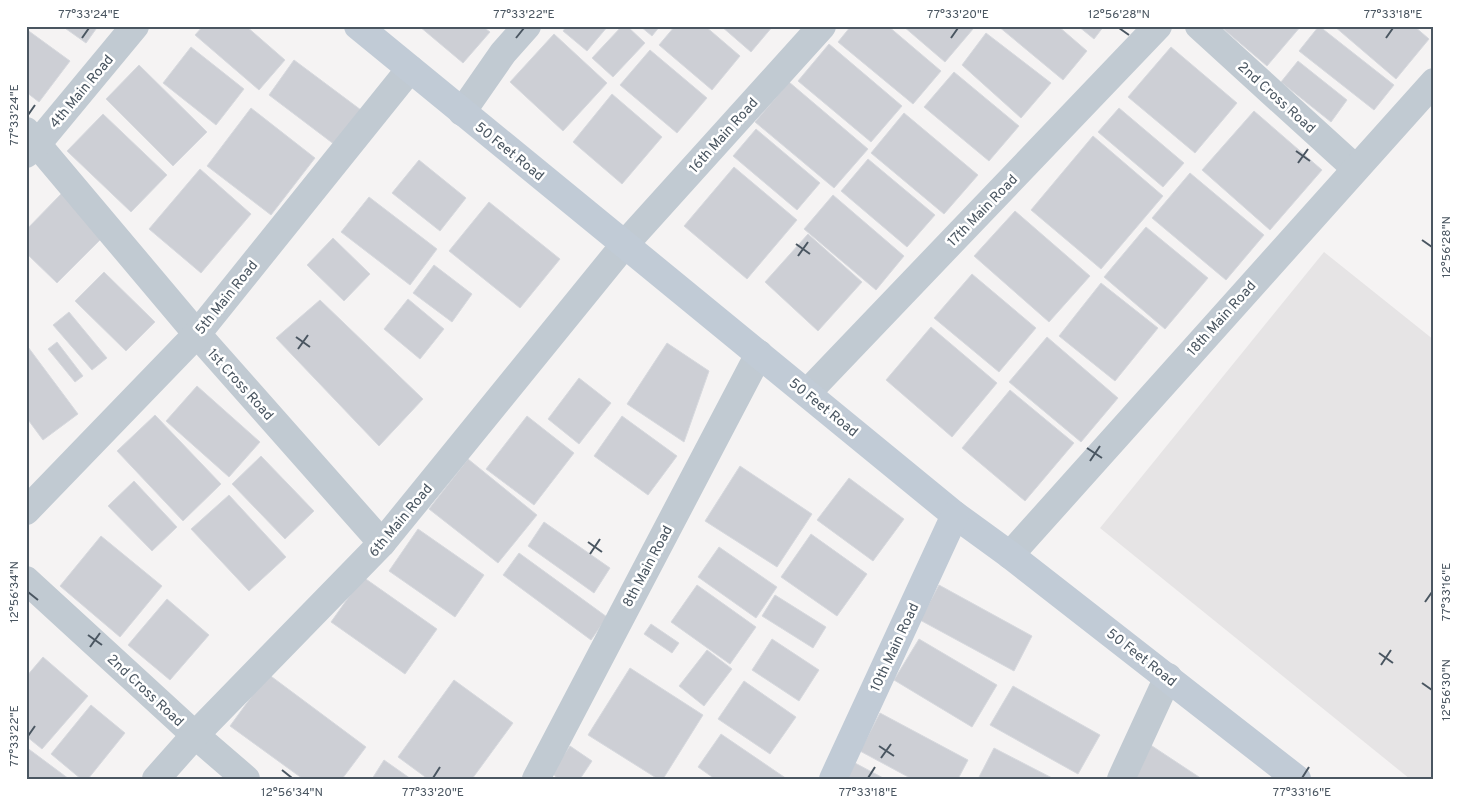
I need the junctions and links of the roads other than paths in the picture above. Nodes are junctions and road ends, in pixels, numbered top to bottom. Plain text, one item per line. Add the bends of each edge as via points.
1 (135, 26) edge
2 (358, 26) edge
3 (527, 26) edge
4 (822, 26) edge
5 (1158, 26) edge
6 (1199, 26) edge
7 (410, 69) junction
8 (1434, 82) edge
9 (462, 112) junction
10 (30, 142) edge
11 (1355, 168) junction
12 (625, 244) junction
13 (197, 334) junction
14 (759, 354) junction
15 (807, 393) junction
16 (26, 511) edge
17 (955, 514) junction
18 (382, 544) junction
19 (1010, 555) junction
20 (26, 580) edge
21 (1168, 677) junction
22 (195, 735) junction
23 (156, 779) edge
24 (246, 779) edge
25 (536, 779) edge
26 (833, 779) edge
27 (1121, 779) edge
28 (1297, 779) edge

1 - 10 street, 4th Main Road
2 - 7 main road, 50 Feet Road
3 - 9 street via 503,53
4 - 12 street, 16th Main Road
5 - 15 street, 17th Main Road
6 - 11 street, 2nd Cross Road
7 - 9 main road, 50 Feet Road
7 - 13 street, 5th Main Road
8 - 11 street, 18th Main Road
9 - 12 main road, 50 Feet Road
10 - 13 street, 1st Cross Road
11 - 19 street, 18th Main Road
12 - 14 main road, 50 Feet Road
12 - 18 street, 6th Main Road
13 - 16 street, 5th Main Road
13 - 18 street, 1st Cross Road
14 - 15 main road, 50 Feet Road
14 - 25 street, 8th Main Road
15 - 17 main road, 50 Feet Road
17 - 19 main road, 50 Feet Road
17 - 26 main road, 10th Main Road
18 - 22 street, 6th Main Road
19 - 21 main road, 50 Feet Road
20 - 22 street, 2nd Cross Road
21 - 27 street
21 - 28 main road, 50 Feet Road
22 - 23 street, 6th Main Road
22 - 24 street, 2nd Cross Road

